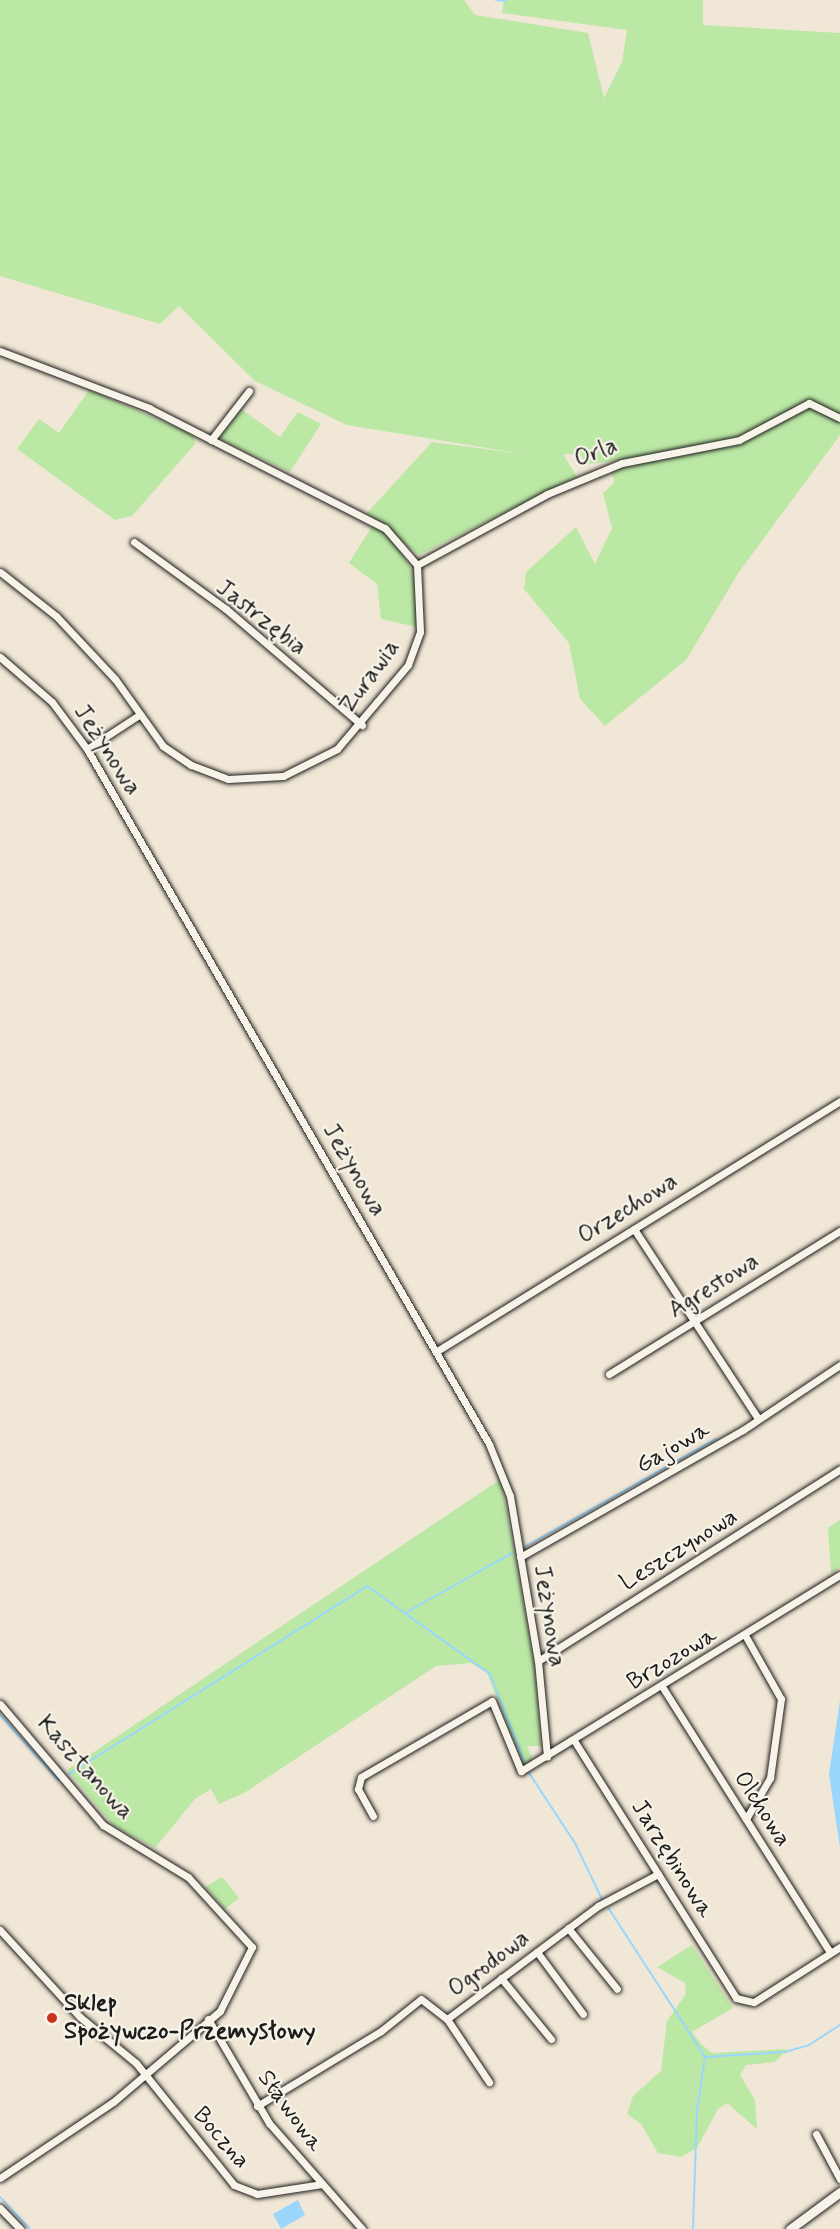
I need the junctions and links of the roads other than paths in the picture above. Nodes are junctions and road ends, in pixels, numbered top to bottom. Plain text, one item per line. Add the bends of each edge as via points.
1 (0, 351) edge
2 (249, 391) dead end
3 (840, 418) edge
4 (211, 440) junction
5 (134, 542) dead end
6 (417, 565) junction
7 (0, 572) edge
8 (0, 657) edge
9 (139, 715) junction
10 (362, 725) junction
11 (87, 749) junction
12 (840, 1101) edge
13 (634, 1229) junction
14 (840, 1231) edge
15 (695, 1321) junction
16 (437, 1351) junction
17 (840, 1365) edge
18 (609, 1374) dead end
19 (757, 1417) junction
20 (840, 1469) edge
21 (520, 1557) junction
22 (840, 1575) edge
23 (746, 1637) junction
24 (538, 1661) junction
25 (663, 1688) junction
26 (0, 1704) edge
27 (575, 1742) junction
28 (547, 1757) junction
29 (374, 1816) dead end
30 (746, 1819) junction
31 (658, 1874) junction
32 (568, 1928) junction
33 (0, 1930) edge
34 (840, 1947) edge
35 (829, 1951) junction
36 (537, 1952) junction
37 (501, 1978) junction
38 (617, 1989) dead end
39 (583, 2014) dead end
40 (208, 2019) junction
41 (447, 2019) junction
42 (551, 2039) dead end
43 (145, 2073) junction
44 (489, 2082) dead end
45 (257, 2106) junction
46 (816, 2134) dead end
47 (0, 2178) edge
48 (840, 2179) edge
49 (322, 2184) junction
50 (840, 2192) edge
51 (0, 2208) edge
52 (20, 2229) edge
53 (362, 2229) edge
54 (790, 2229) edge

1 - 4 street via 120,395
2 - 4 street
3 - 6 street, Orla via 810,403 739,440 610,467
4 - 6 street via 372,519 393,535
5 - 10 street, Jastrzębia via 225,609
6 - 10 street, Żurawia via 422,606 414,655
7 - 9 street, Żurawia via 56,616 115,679
8 - 11 street, Jeżynowa via 52,702
9 - 10 street, Żurawia via 175,756 228,779 265,778 308,768
9 - 11 street
11 - 16 street, Jeżynowa
12 - 13 street, Orzechowa
13 - 15 street
13 - 16 street, Orzechowa
14 - 15 street, Agrestowa
15 - 18 street, Agrestowa
15 - 19 street
16 - 21 street, Jeżynowa via 505,1477
17 - 19 street, Gajowa
19 - 21 street, Gajowa via 743,1430
20 - 24 street, Leszczynowa
21 - 24 street, Jeżynowa
22 - 23 street, Brzozowa
23 - 25 street, Brzozowa
23 - 30 street via 782,1699 773,1766
24 - 28 street, Jeżynowa
25 - 27 street, Brzozowa
25 - 30 street, Olchowa
26 - 40 street, Kasztanowa via 103,1825 188,1877 252,1947 231,2000
27 - 28 street, Brzozowa
27 - 31 street, Jarzębinowa
28 - 29 street, Brzozowa via 521,1771 492,1701 361,1777 358,1789
30 - 35 street, Olchowa
31 - 32 street, Ogrodowa
31 - 35 street, Jarzębinowa via 736,1998 754,2002
32 - 36 street, Ogrodowa
32 - 38 street
33 - 43 street, Boczna via 80,2017
34 - 35 street
36 - 37 street, Ogrodowa
36 - 39 street
37 - 41 street, Ogrodowa
37 - 42 street
40 - 43 street
40 - 45 street, Stawowa
41 - 44 street
41 - 45 street, Ogrodowa via 421,1999 381,2031
43 - 47 street via 113,2102
43 - 49 street, Boczna via 218,2169 243,2191 279,2193
45 - 49 street, Stawowa
46 - 48 street
49 - 53 street, Stawowa
50 - 54 street
51 - 52 street

